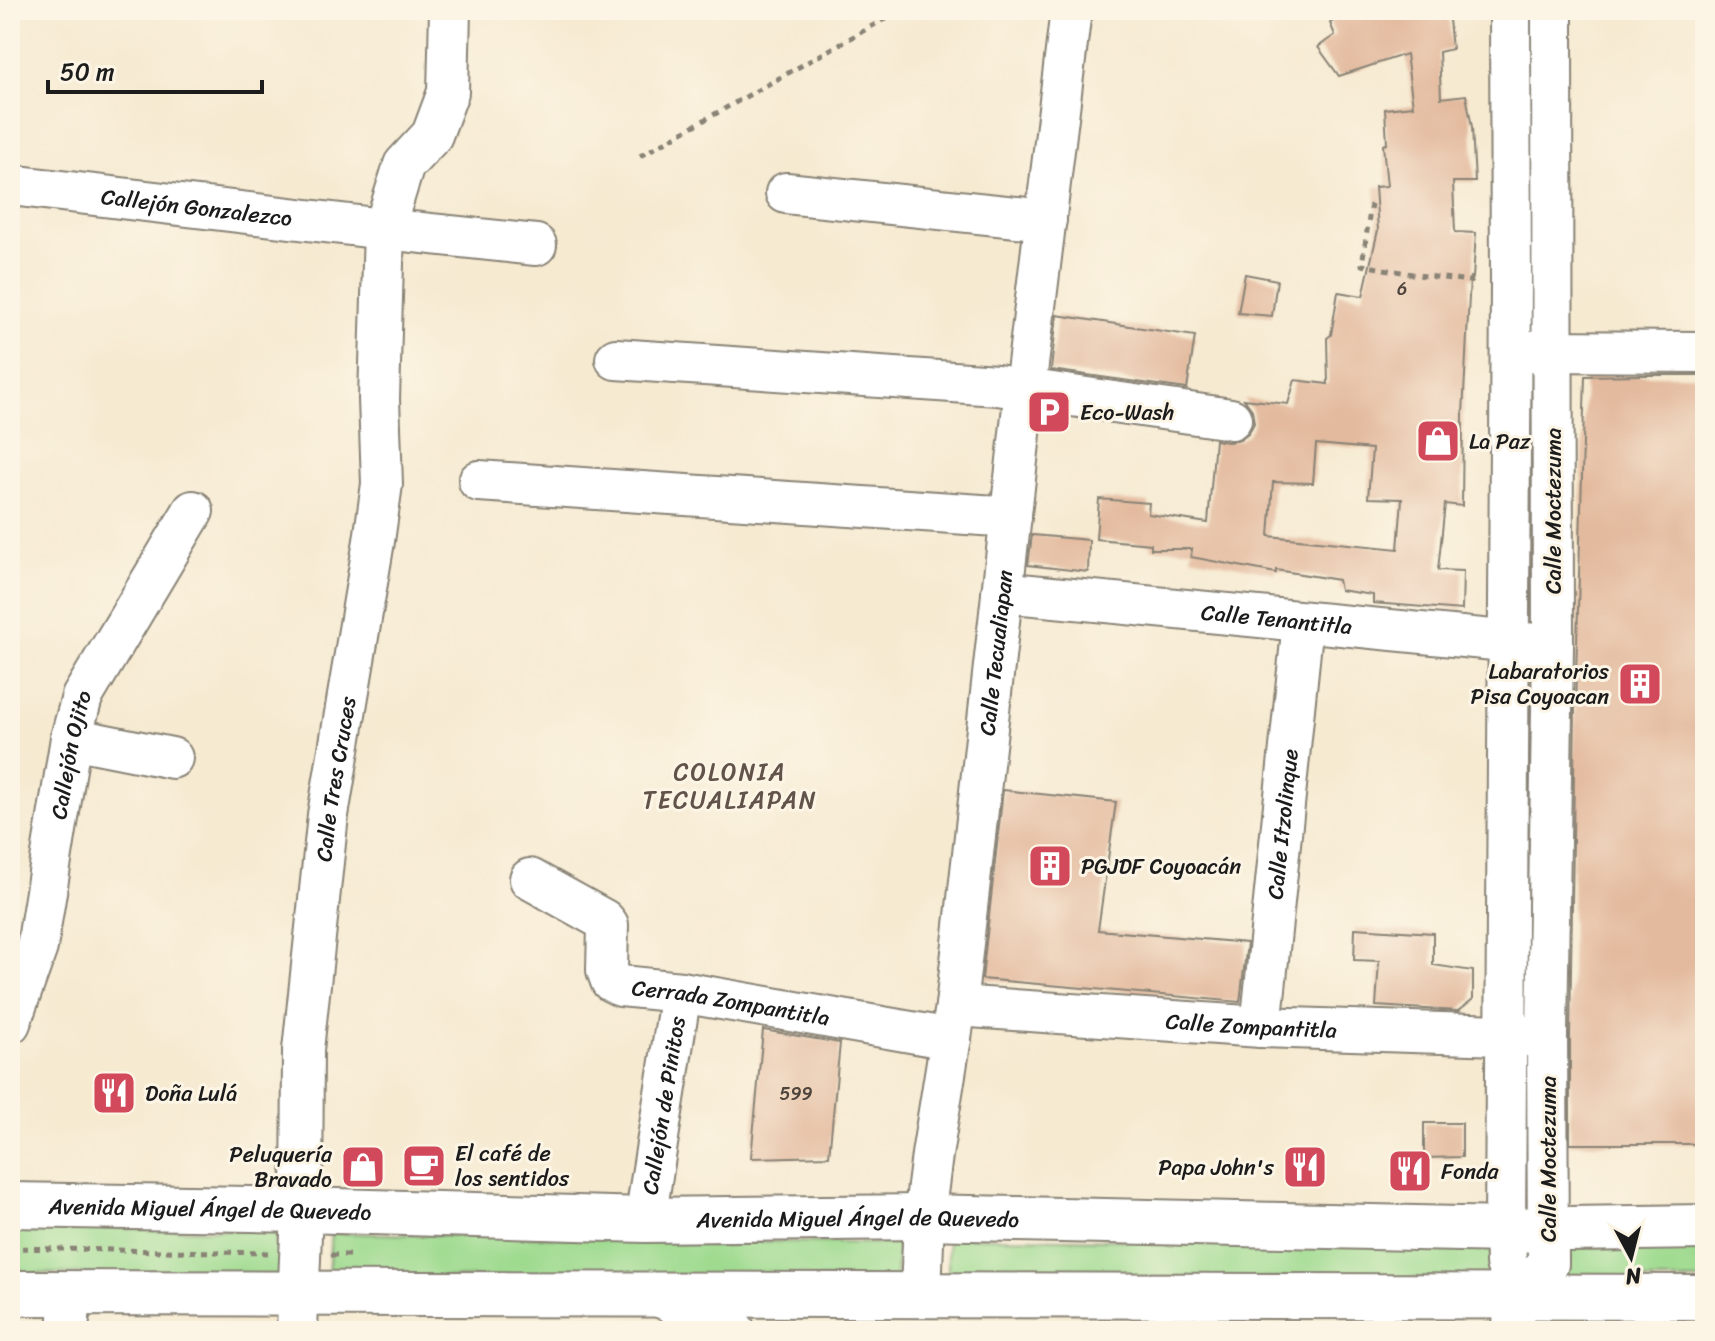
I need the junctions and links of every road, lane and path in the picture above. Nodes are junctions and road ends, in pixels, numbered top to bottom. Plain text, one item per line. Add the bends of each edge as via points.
1 (450, 10) edge
2 (892, 10) edge
3 (1071, 10) edge
4 (1510, 10) edge
5 (1551, 10) edge
6 (640, 156) dead end
7 (10, 185) edge
8 (786, 193) dead end
9 (1371, 204) dead end
10 (1046, 220) junction
11 (384, 229) junction
12 (536, 245) dead end
13 (1511, 285) junction
14 (1553, 351) junction
15 (1510, 352) junction
16 (1705, 352) edge
17 (616, 359) dead end
18 (1025, 389) junction
19 (1231, 419) dead end
20 (479, 481) dead end
21 (193, 511) dead end
22 (1011, 517) junction
23 (1002, 592) junction
24 (1303, 622) junction
25 (1510, 641) junction
26 (1553, 646) junction
27 (71, 738) junction
28 (172, 758) dead end
29 (530, 879) dead end
30 (681, 992) junction
31 (954, 1022) junction
32 (10, 1023) edge
33 (1261, 1027) junction
34 (1506, 1035) junction
35 (1547, 1036) junction
36 (10, 1205) edge
37 (302, 1210) junction
38 (924, 1217) junction
39 (645, 1220) junction
40 (1705, 1227) edge
41 (1549, 1229) junction
42 (1505, 1230) junction
43 (10, 1248) edge
44 (273, 1253) dead end
45 (10, 1293) edge
46 (921, 1294) junction
47 (656, 1295) junction
48 (1705, 1297) edge
49 (70, 1312) edge
50 (297, 1312) edge
51 (1515, 1314) edge
52 (735, 1331) edge

1 - 11 street, Calle Tres Cruces via 448,92 432,135 404,165
2 - 6 path via 890,16
3 - 10 street, Calle Tecualiapan
4 - 13 street, Calle Moctezuma
5 - 14 street, Calle Moctezuma
7 - 11 street, Callejón Gonzalezco
8 - 10 street
9 - 13 path via 1362,265
10 - 18 street, Calle Tecualiapan
11 - 12 street, Callejón Gonzalezco
11 - 37 street, Calle Tres Cruces via 382,484 328,815 303,1050
13 - 15 street, Calle Moctezuma
14 - 15 street
14 - 16 street
14 - 26 street, Calle Moctezuma
15 - 25 street, Calle Moctezuma
17 - 18 street
18 - 19 street
18 - 22 street, Calle Tecualiapan
20 - 22 street
21 - 27 street, Callejón Ojito via 82,697
22 - 23 street, Calle Tecualiapan
23 - 24 street, Calle Tenantitla
23 - 31 street, Calle Tecualiapan
24 - 25 street, Calle Tenantitla
24 - 33 street, Calle Itzolinque
25 - 26 street, Calle Tenantitla
25 - 34 street, Calle Moctezuma
26 - 35 street, Calle Moctezuma
27 - 28 street
27 - 32 street, Callejón Ojito via 37,947
29 - 30 street, Cerrada Zompantitla via 608,925 611,981
30 - 31 street, Cerrada Zompantitla
30 - 39 street, Callejón de Pinitos
31 - 33 street, Calle Zompantitla
31 - 38 street, Calle Tecualiapan
33 - 34 street, Calle Zompantitla
34 - 35 street, Calle Zompantitla
34 - 42 street, Calle Moctezuma
35 - 41 street, Calle Moctezuma
36 - 37 main road, Avenida Miguel Ángel de Quevedo
37 - 39 main road, Avenida Miguel Ángel de Quevedo
37 - 50 street, Calle Tres Cruces
38 - 39 main road, Avenida Miguel Ángel de Quevedo
38 - 42 main road, Avenida Miguel Ángel de Quevedo
38 - 46 street, Calle Tecualiapan
40 - 41 main road, Avenida Miguel Ángel de Quevedo
41 - 42 main road, Avenida Miguel Ángel de Quevedo
41 - 51 street, Calle Moctezuma via 1548,1264
42 - 51 street, Calle Moctezuma
43 - 44 path
45 - 49 main road
46 - 47 main road
46 - 51 main road
47 - 50 main road
47 - 52 street
48 - 51 main road
49 - 50 main road

